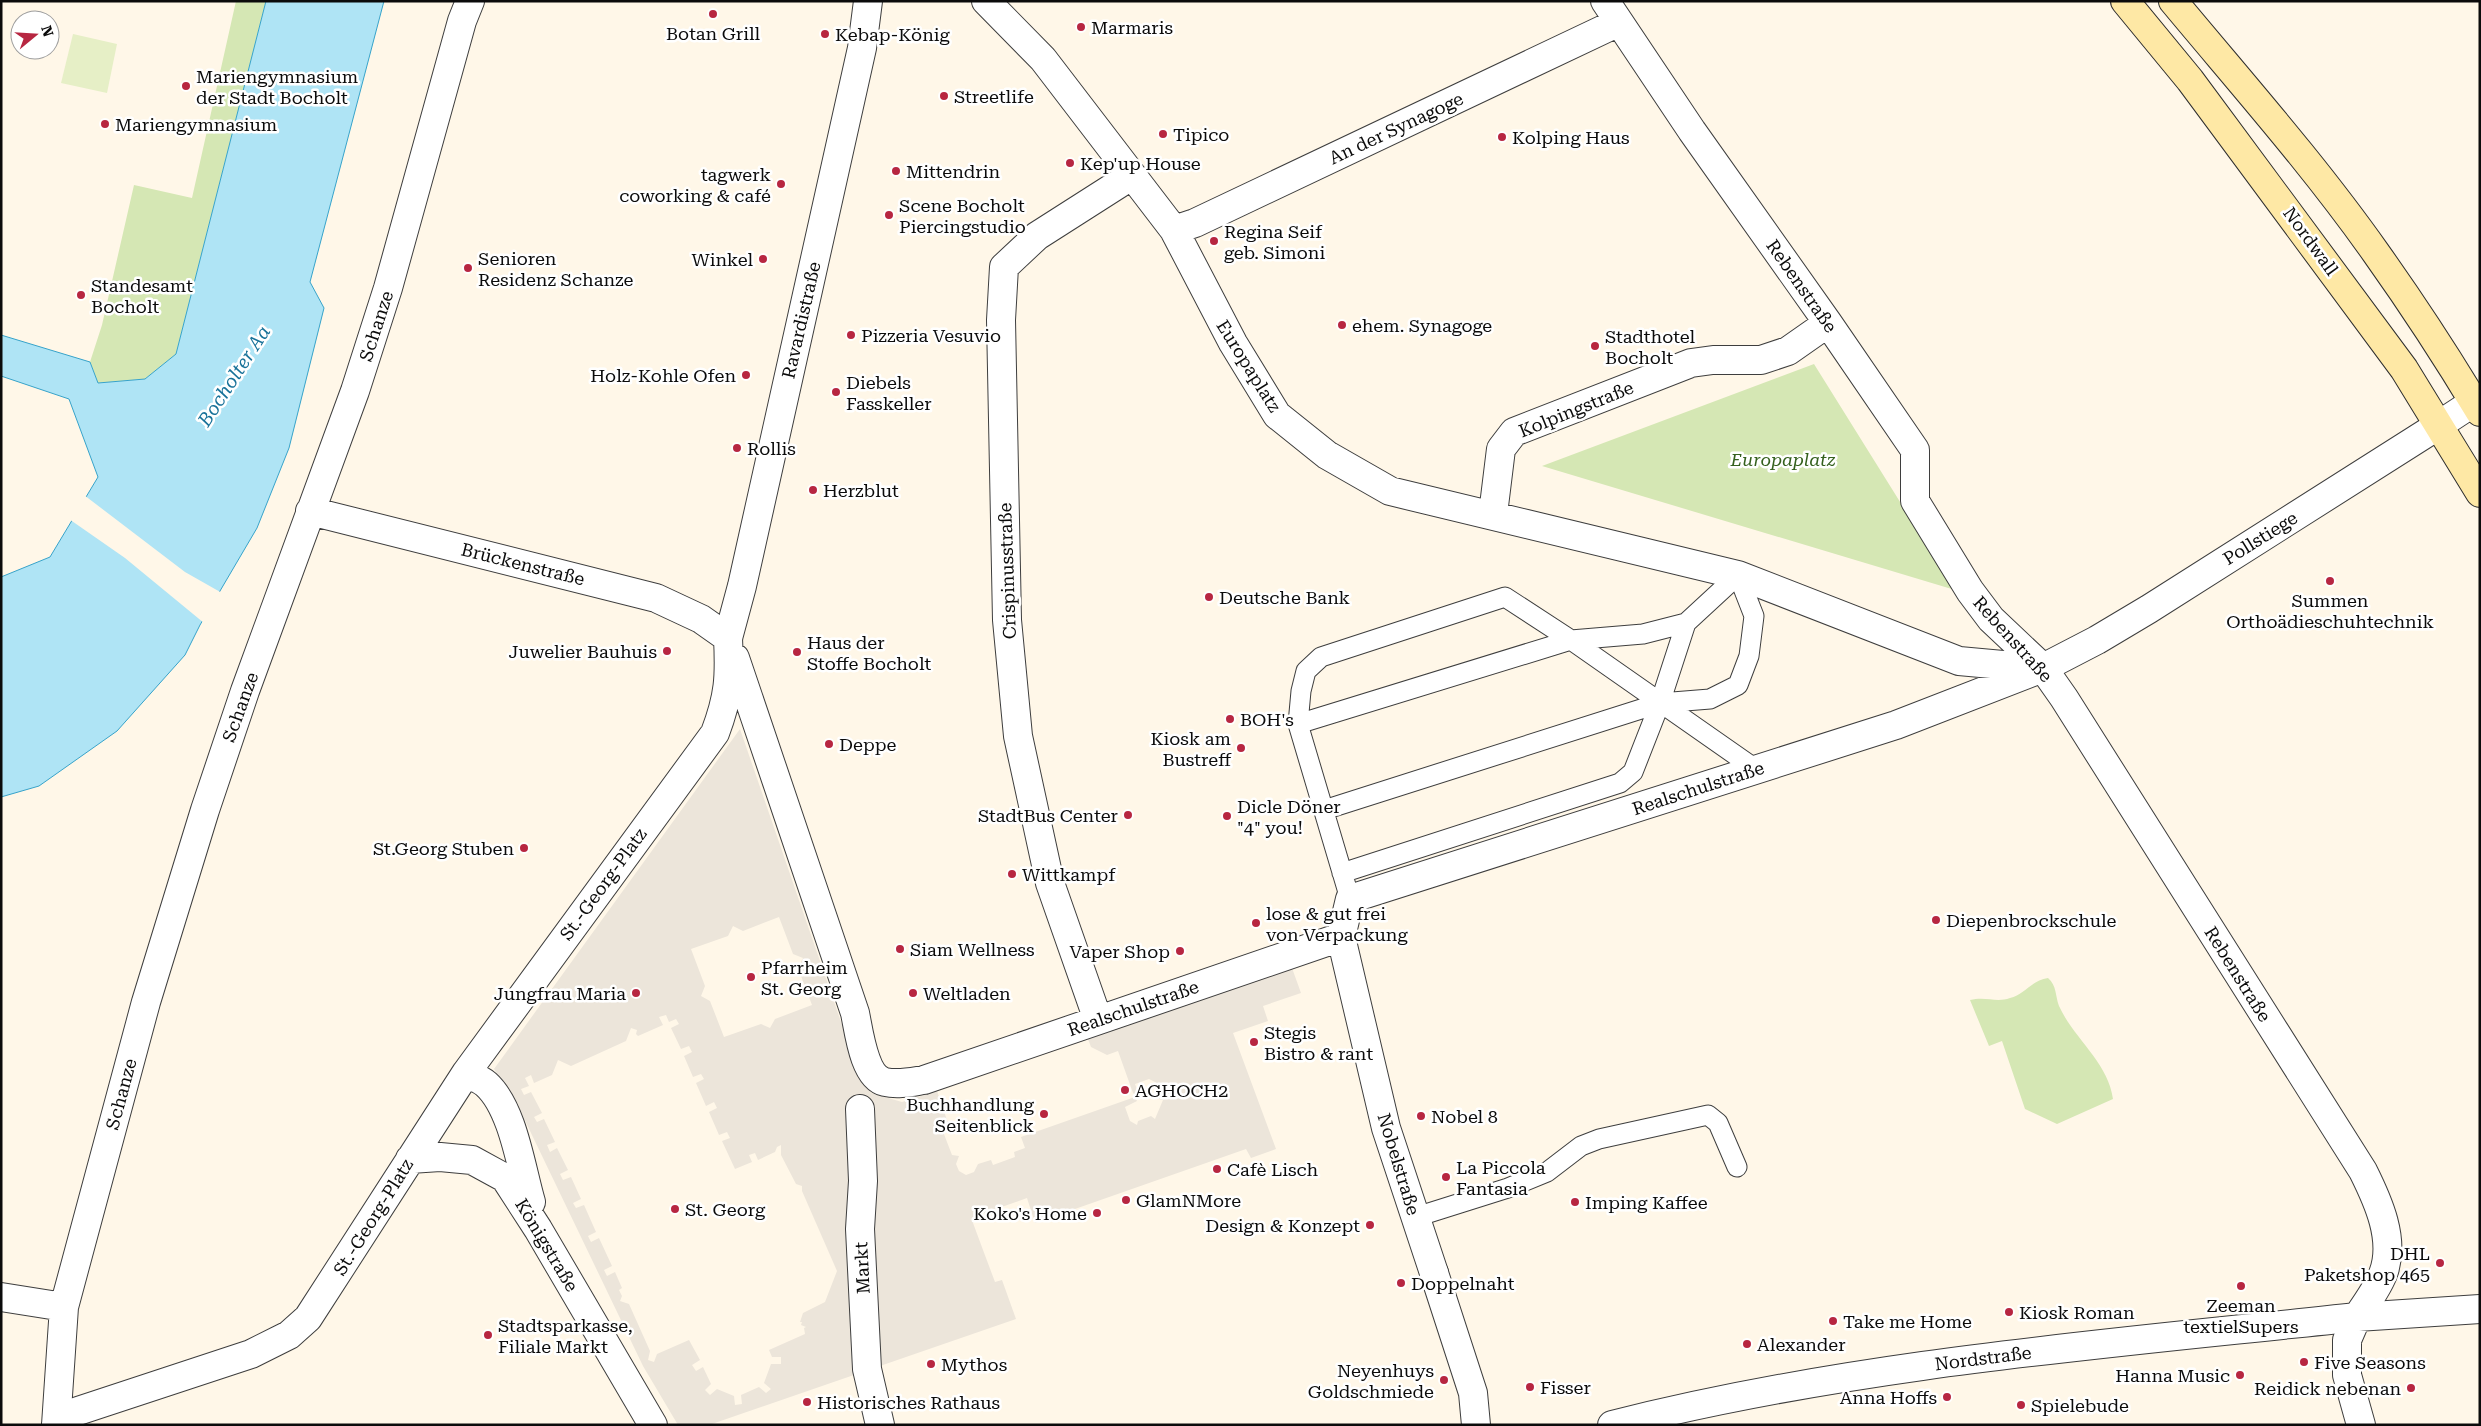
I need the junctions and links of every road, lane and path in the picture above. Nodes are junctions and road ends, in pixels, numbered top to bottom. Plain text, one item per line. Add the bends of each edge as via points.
1 (470, 1) edge
2 (868, 1) edge
3 (986, 1) edge
4 (2125, 1) edge
5 (2173, 1) edge
6 (1611, 12) edge
7 (1131, 176) junction
8 (1174, 230) junction
9 (1828, 323) junction
10 (2478, 404) edge
11 (2439, 425) junction
12 (2480, 493) edge
13 (310, 510) junction
14 (1493, 514) junction
15 (1738, 575) junction
16 (1686, 623) junction
17 (728, 638) junction
18 (1571, 640) junction
19 (2043, 668) junction
20 (1660, 703) junction
21 (1298, 724) junction
22 (1757, 770) junction
23 (1324, 810) junction
24 (1342, 872) junction
25 (1350, 900) junction
26 (1341, 937) junction
27 (1098, 1020) junction
28 (466, 1073) junction
29 (860, 1110) dead end
30 (410, 1159) junction
31 (1737, 1167) dead end
32 (1416, 1217) junction
33 (538, 1229) junction
34 (1, 1297) edge
35 (64, 1307) junction
36 (2480, 1309) edge
37 (2358, 1318) junction
38 (56, 1424) edge
39 (653, 1425) edge
40 (880, 1425) edge
41 (1476, 1425) edge
42 (1612, 1425) edge
43 (2361, 1425) edge

1 - 13 street, Schanze via 388,288 355,391
2 - 17 street, Ravardistraße via 862,48
3 - 7 street, Europaplatz via 1043,59
4 - 11 main road, Nordwall via 2264,177 2404,369
5 - 10 main road via 2292,144 2375,251
6 - 8 street, An der Synagoge via 1204,219
6 - 9 street, Rebenstraße
7 - 8 street, Europaplatz
7 - 27 street, Crispinusstraße via 1037,236 1004,267 1001,320 1007,620 1018,736 1050,883
8 - 14 street, Europaplatz via 1233,343 1278,414 1327,455 1390,491
9 - 14 street, Kolpingstraße via 1788,351 1761,360 1691,363 1514,432 1501,449
9 - 19 street, Rebenstraße via 1915,450 1915,501 1965,583 1991,619
10 - 11 street, Pollstiege
11 - 12 main road, Nordwall
11 - 19 street, Pollstiege via 2149,609
13 - 17 street, Brückenstraße via 656,598 701,619
13 - 35 street, Schanze via 205,810 146,1002
14 - 15 street, Europaplatz
15 - 16 lane
15 - 19 street, Europaplatz via 1959,661
15 - 20 lane via 1754,616 1749,656 1738,685 1710,699
16 - 18 lane via 1643,634
16 - 20 lane
17 - 27 street, Realschulstraße via 855,1014 868,1068 883,1082 900,1084 924,1080
17 - 28 street, St.-Georg-Platz via 730,674 726,702 716,733
18 - 20 lane
18 - 21 lane
18 - 21 lane via 1505,597 1321,657 1306,671
19 - 22 street, Realschulstraße via 1896,725
19 - 37 street, Rebenstraße via 2363,1171 2381,1209 2386,1245 2383,1274
20 - 22 lane
20 - 23 lane
20 - 24 lane via 1633,772 1620,783
21 - 23 lane
22 - 25 street, Realschulstraße
23 - 24 lane
24 - 25 lane
25 - 26 street, Nobelstraße
26 - 27 street, Realschulstraße
26 - 32 street, Nobelstraße via 1386,1128
28 - 30 street, St.-Georg-Platz
28 - 33 street via 485,1083 500,1101 511,1129
29 - 40 street, Markt via 863,1181 860,1229 867,1369
30 - 33 street, Königstraße via 472,1160 505,1178
30 - 38 street, St.-Georg-Platz via 308,1318 289,1335 251,1354 78,1411
31 - 32 lane via 1718,1123 1708,1115 1599,1139 1581,1146 1547,1172
32 - 41 street, Nobelstraße via 1473,1393
33 - 39 street, Königstraße
34 - 35 street
35 - 38 street, Schanze
36 - 37 street, Nordstraße
37 - 42 street, Nordstraße via 1926,1365 1688,1405
37 - 43 street, Rebenstraße via 2347,1340 2348,1375

